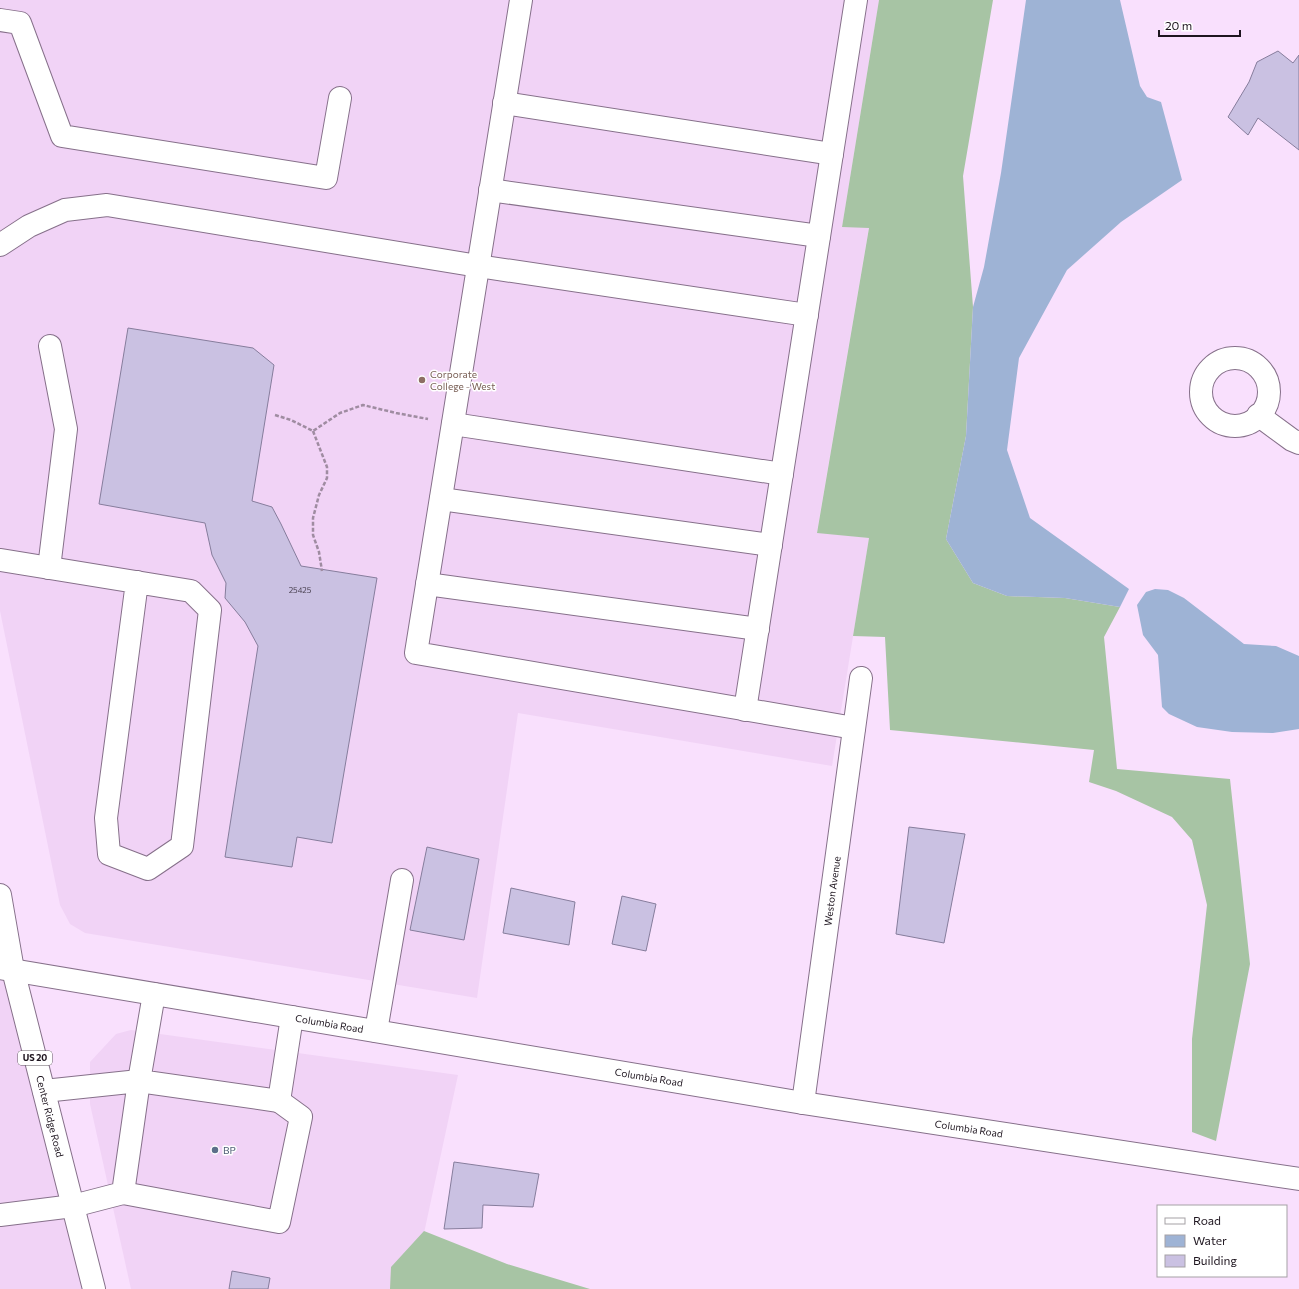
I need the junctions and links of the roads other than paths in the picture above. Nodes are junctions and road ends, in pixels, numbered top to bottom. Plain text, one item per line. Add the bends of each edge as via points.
1 (521, 0) edge
2 (856, 0) edge
3 (0, 20) edge
4 (340, 98) dead end
5 (504, 103) junction
6 (832, 154) junction
7 (490, 190) junction
8 (819, 236) junction
9 (0, 245) edge
10 (478, 266) junction
11 (807, 315) junction
12 (50, 346) dead end
13 (1258, 416) dead end
14 (444, 422) junction
15 (1299, 443) edge
16 (782, 474) junction
17 (441, 499) junction
18 (771, 545) junction
19 (0, 560) edge
20 (49, 568) junction
21 (137, 582) junction
22 (427, 584) junction
23 (758, 629) junction
24 (860, 678) dead end
25 (745, 710) junction
26 (854, 728) junction
27 (402, 880) dead end
28 (0, 895) edge
29 (6, 969) edge
30 (154, 994) junction
31 (292, 1017) junction
32 (376, 1031) junction
33 (139, 1081) junction
34 (44, 1091) junction
35 (279, 1101) junction
36 (803, 1103) junction
37 (1299, 1179) edge
38 (123, 1193) junction
39 (73, 1206) junction
40 (0, 1215) edge
41 (94, 1289) edge

1 - 5 main road
2 - 6 main road
3 - 4 main road via 20,23 62,136 326,178
5 - 6 main road
5 - 7 main road
6 - 8 main road
7 - 8 main road
7 - 10 main road
8 - 11 main road
9 - 10 main road via 29,226 65,210 107,205
10 - 11 main road
10 - 14 main road
11 - 16 main road
12 - 20 main road via 66,429
13 - 15 main road
14 - 16 main road
14 - 17 main road
16 - 18 main road
17 - 18 main road
17 - 22 main road
18 - 23 main road
19 - 20 main road
20 - 21 main road
21 - 21 main road via 191,591 210,610 182,846 148,870 109,854 106,818
22 - 23 main road
22 - 25 main road via 416,653
23 - 25 main road
24 - 26 main road, Weston Avenue
25 - 26 main road
26 - 36 main road, Weston Avenue
27 - 32 main road
28 - 29 main road, Center Ridge Road / US 20
29 - 30 main road, Columbia Road
29 - 34 main road, Center Ridge Road / US 20
30 - 31 main road, Columbia Road
30 - 33 main road
31 - 32 main road, Columbia Road
31 - 35 main road
32 - 36 main road, Columbia Road
33 - 34 main road
33 - 35 main road
33 - 38 main road
34 - 39 main road, Center Ridge Road / US 20
35 - 38 main road via 300,1117 279,1222
36 - 37 main road, Columbia Road
38 - 39 main road
39 - 40 main road
39 - 41 main road, Center Ridge Road / US 20

